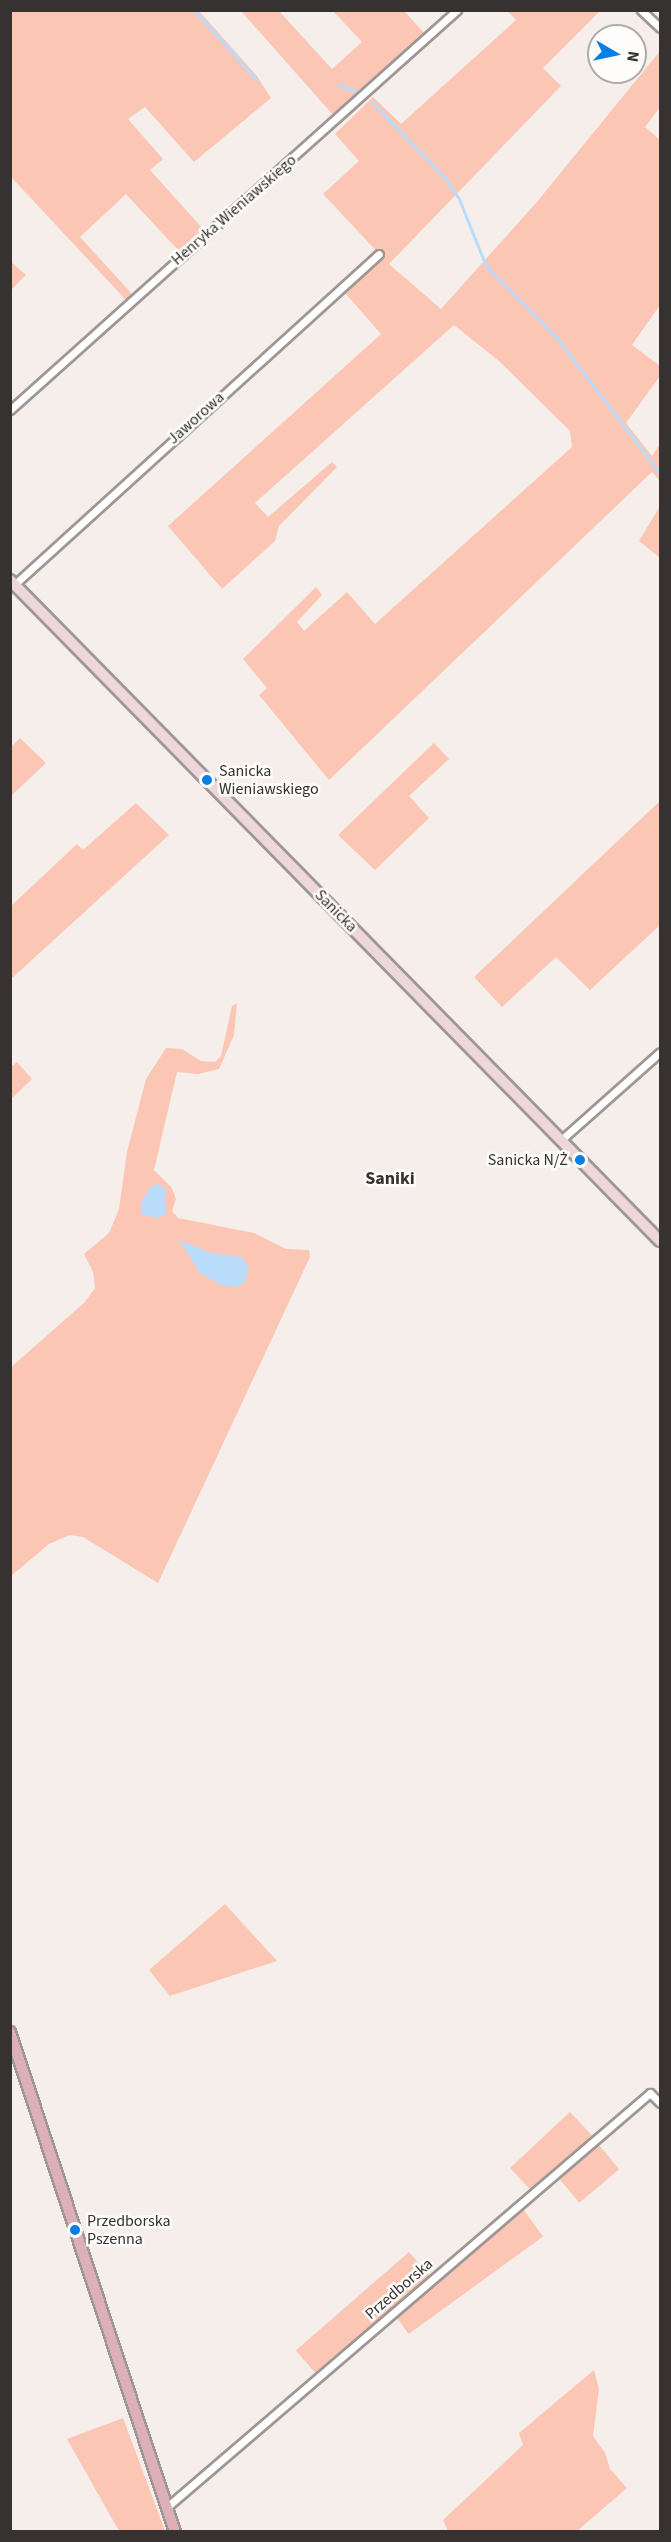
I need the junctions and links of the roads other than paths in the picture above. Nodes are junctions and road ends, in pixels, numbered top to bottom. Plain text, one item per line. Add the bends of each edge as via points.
1 (457, 10) edge
2 (641, 10) edge
3 (660, 28) edge
4 (379, 254) dead end
5 (10, 410) edge
6 (13, 582) edge
7 (660, 1052) edge
8 (561, 1140) junction
9 (660, 1241) edge
10 (10, 2032) edge
11 (660, 2103) edge
12 (167, 2506) junction
13 (175, 2532) edge

1 - 5 street, Henryka Wieniawskiego
2 - 3 street
4 - 6 street, Jaworowa
6 - 8 street, Sanicka
7 - 8 street
8 - 9 street, Sanicka
10 - 12 main road
11 - 12 street, Przedborska via 650,2093
12 - 13 main road

